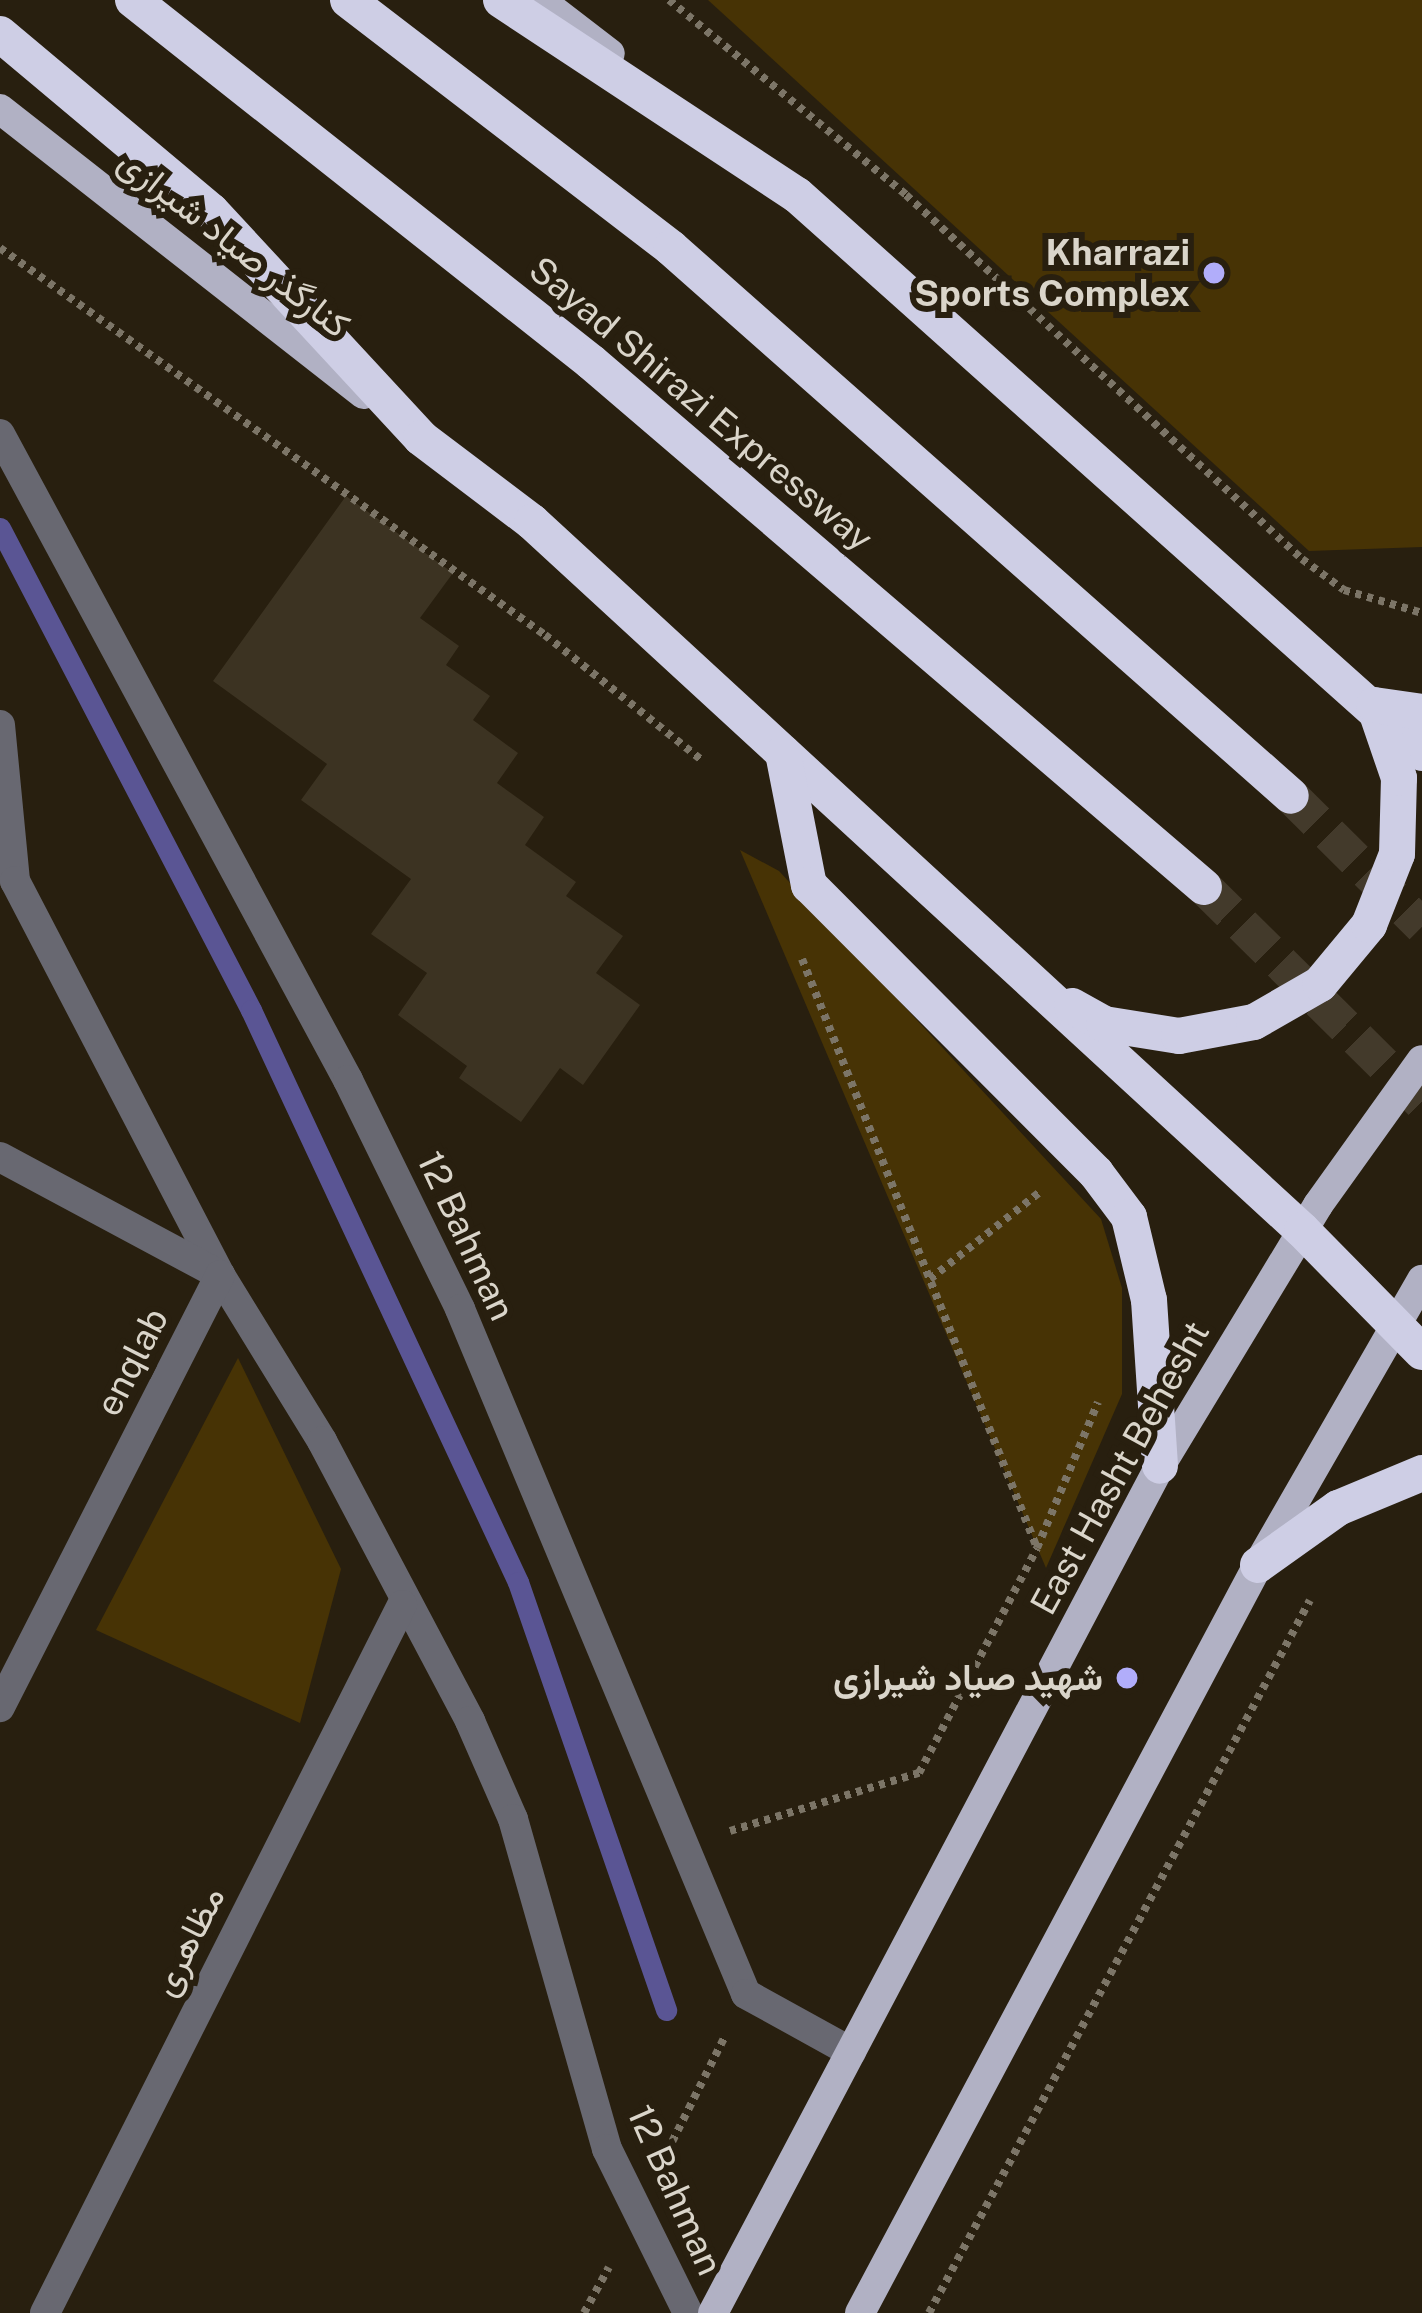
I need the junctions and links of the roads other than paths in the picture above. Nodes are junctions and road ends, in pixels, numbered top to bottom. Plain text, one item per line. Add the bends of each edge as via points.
1 (133, 0) edge
2 (348, 0) edge
3 (501, 0) edge
4 (540, 0) edge
5 (0, 34) edge
6 (0, 109) edge
7 (796, 195) junction
8 (0, 434) edge
9 (421, 438) junction
10 (1374, 706) junction
11 (1422, 712) edge
12 (0, 725) edge
13 (783, 753) junction
14 (1422, 753) edge
15 (1292, 796) tunnel mouth
16 (1204, 887) tunnel mouth
17 (1037, 987) junction
18 (1422, 1060) edge
19 (0, 1157) edge
20 (1302, 1230) junction
21 (220, 1275) junction
22 (1422, 1280) edge
23 (1393, 1325) junction
24 (1422, 1352) edge
25 (1160, 1466) junction
26 (1422, 1473) edge
27 (1258, 1565) junction
28 (402, 1605) junction
29 (0, 1707) edge
30 (851, 2052) junction
31 (45, 2313) edge
32 (688, 2313) edge
33 (713, 2313) edge
34 (860, 2313) edge

1 - 16 highway, Sayad Shirazi Expressway via 591,362
2 - 15 highway via 671,248
3 - 7 highway
4 - 7 main road
5 - 9 highway via 211,212
6 - 9 main road, کنارگذر صیاد شیرازی
7 - 10 highway
8 - 30 street, 12 Bahman via 347,1080 460,1309 746,1994
9 - 13 highway via 532,522
10 - 11 highway
10 - 14 highway
10 - 17 highway via 1399,778 1397,854 1369,925 1320,984 1253,1022 1179,1036 1104,1024
12 - 21 street, 12 Bahman via 15,881
13 - 17 highway
13 - 25 highway via 809,885 1096,1173 1129,1217 1149,1300
17 - 20 highway
18 - 20 main road, East Hasht Behesht
19 - 21 street
20 - 23 highway
20 - 25 main road, East Hasht Behesht
21 - 28 street, 12 Bahman via 322,1442
21 - 29 street, enqlab
22 - 23 main road
23 - 24 highway
23 - 27 main road
25 - 30 main road, East Hasht Behesht
26 - 27 highway via 1338,1508
27 - 34 main road
28 - 31 street, مظاهری
28 - 32 street, 12 Bahman via 437,1654 513,1819 608,2149
30 - 33 main road, East Hasht Behesht

